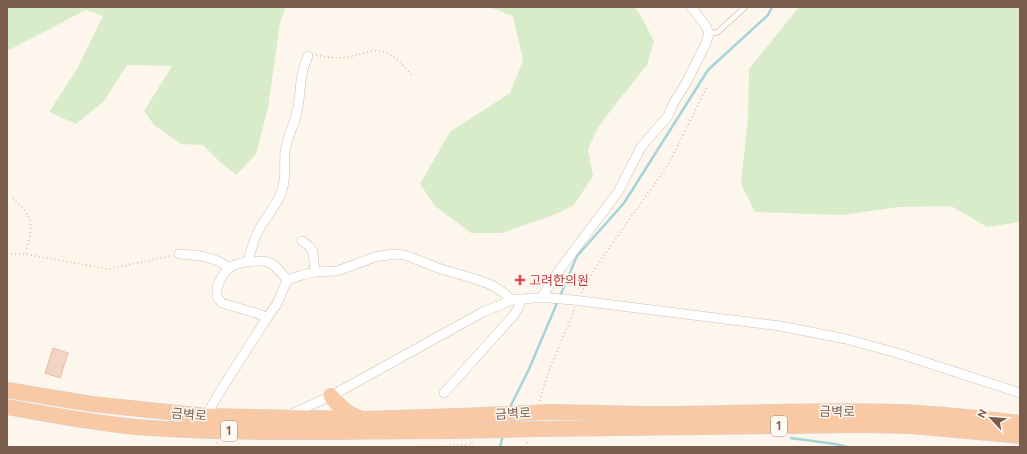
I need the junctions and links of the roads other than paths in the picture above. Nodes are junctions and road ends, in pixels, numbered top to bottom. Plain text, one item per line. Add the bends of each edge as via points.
1 (691, 7) edge
2 (745, 7) edge
3 (709, 34) junction
4 (308, 56) road end
5 (302, 241) dead end
6 (179, 254) road end
7 (248, 261) junction
8 (229, 268) junction
9 (315, 272) junction
10 (287, 280) junction
11 (546, 298) junction
12 (516, 300) junction
13 (267, 318) junction
14 (7, 390) edge
15 (444, 393) dead end
16 (1020, 393) edge
17 (27, 394) junction
18 (7, 396) edge
19 (331, 396) junction
20 (7, 407) edge
21 (206, 416) junction
22 (361, 419) junction
23 (1020, 423) edge
24 (285, 425) junction
25 (1020, 436) edge

1 - 3 street
2 - 3 lane via 718,32
3 - 11 street via 668,116 641,147 618,192 560,270
4 - 7 street via 301,75 296,115 285,151 284,185 280,198 258,232
5 - 9 street via 313,252
6 - 8 street via 213,259
7 - 8 street
7 - 10 street via 272,263
8 - 13 street via 217,288 217,297 222,303
9 - 10 street
9 - 12 street via 337,271 375,257 405,255 492,285
10 - 13 street via 277,304
11 - 12 street
11 - 16 street via 780,326 846,339
12 - 15 street via 518,308 513,316
12 - 19 street via 483,312
13 - 21 street
14 - 17 highway, 금벽로 / 1
17 - 18 highway via 16,398
17 - 21 highway, 금벽로 / 1
19 - 22 highway via 349,413
19 - 24 street
20 - 24 highway, 금벽로 / 1 via 62,418 135,427 205,431
21 - 24 highway, 금벽로 / 1
22 - 23 highway, 금벽로 / 1, bridge via 459,416 544,408 654,414 896,412 957,415
22 - 24 highway, 금벽로 / 1
24 - 25 highway, 금벽로 / 1, bridge via 453,431 861,425 911,426

